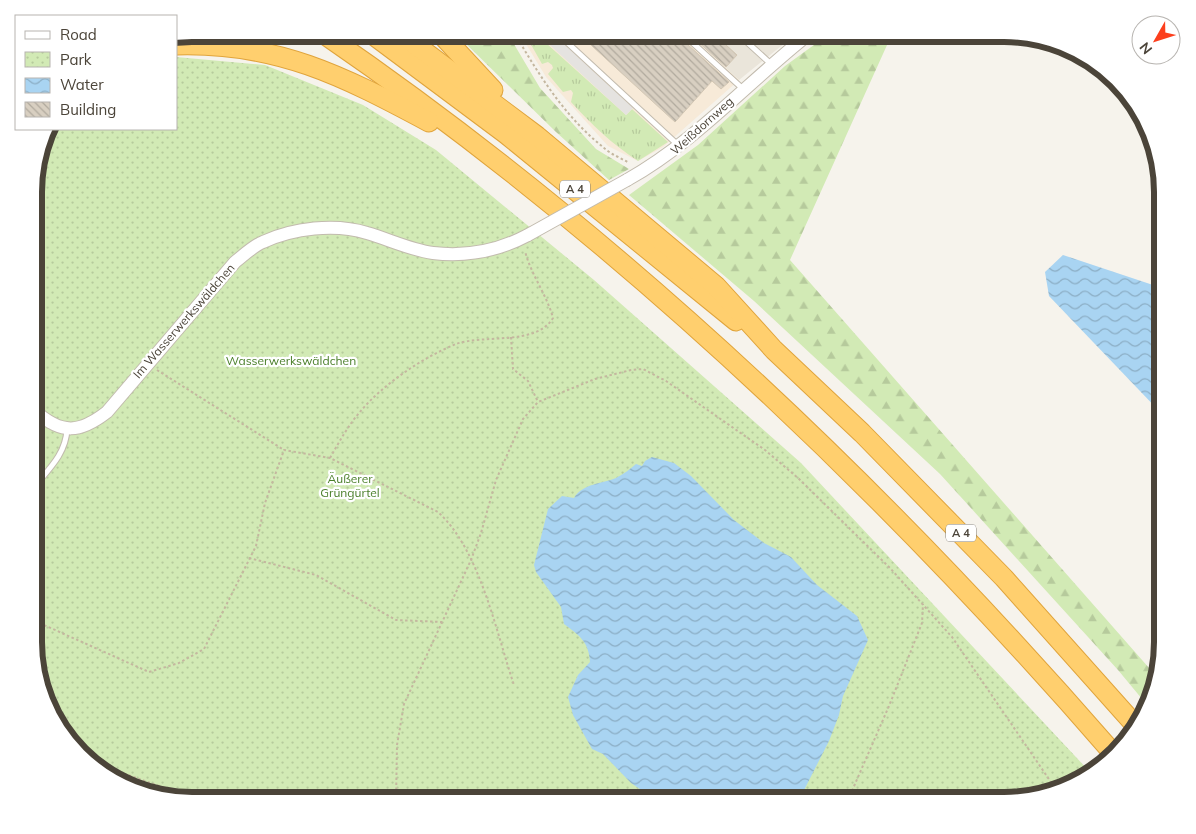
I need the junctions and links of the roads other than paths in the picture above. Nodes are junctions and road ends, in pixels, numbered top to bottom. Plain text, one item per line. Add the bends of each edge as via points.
1 (336, 43) edge
2 (384, 43) edge
3 (413, 43) edge
4 (449, 43) edge
5 (568, 43) edge
6 (693, 43) edge
7 (748, 43) edge
8 (797, 43) edge
9 (178, 45) edge
10 (770, 64) junction
11 (743, 89) junction
12 (537, 136) junction
13 (680, 147) junction
14 (481, 149) junction
15 (627, 180) joint
16 (774, 350) junction
17 (43, 416) edge
18 (68, 428) junction
19 (43, 477) edge
20 (1131, 720) edge
21 (1109, 749) edge

1 - 14 highway, A 4
2 - 16 highway, A 4 via 492,122 705,298
3 - 12 highway
4 - 12 highway
5 - 13 lane
6 - 11 lane
7 - 10 lane
8 - 10 street, Weißdornweg
9 - 14 highway via 248,48 319,67
10 - 11 street, Weißdornweg
11 - 13 street, Weißdornweg
12 - 16 highway via 716,286
13 - 15 street, Weißdornweg
14 - 21 highway, A 4 via 642,281 777,401 947,569
15 - 18 street, Im Wasserwerkswäldchen, bridge via 528,235 492,251 459,255 431,253 364,232 331,228 292,231 261,242 235,262 106,412 90,425
16 - 20 highway, A 4 via 958,530
17 - 18 street via 57,426
18 - 19 lane via 67,442

